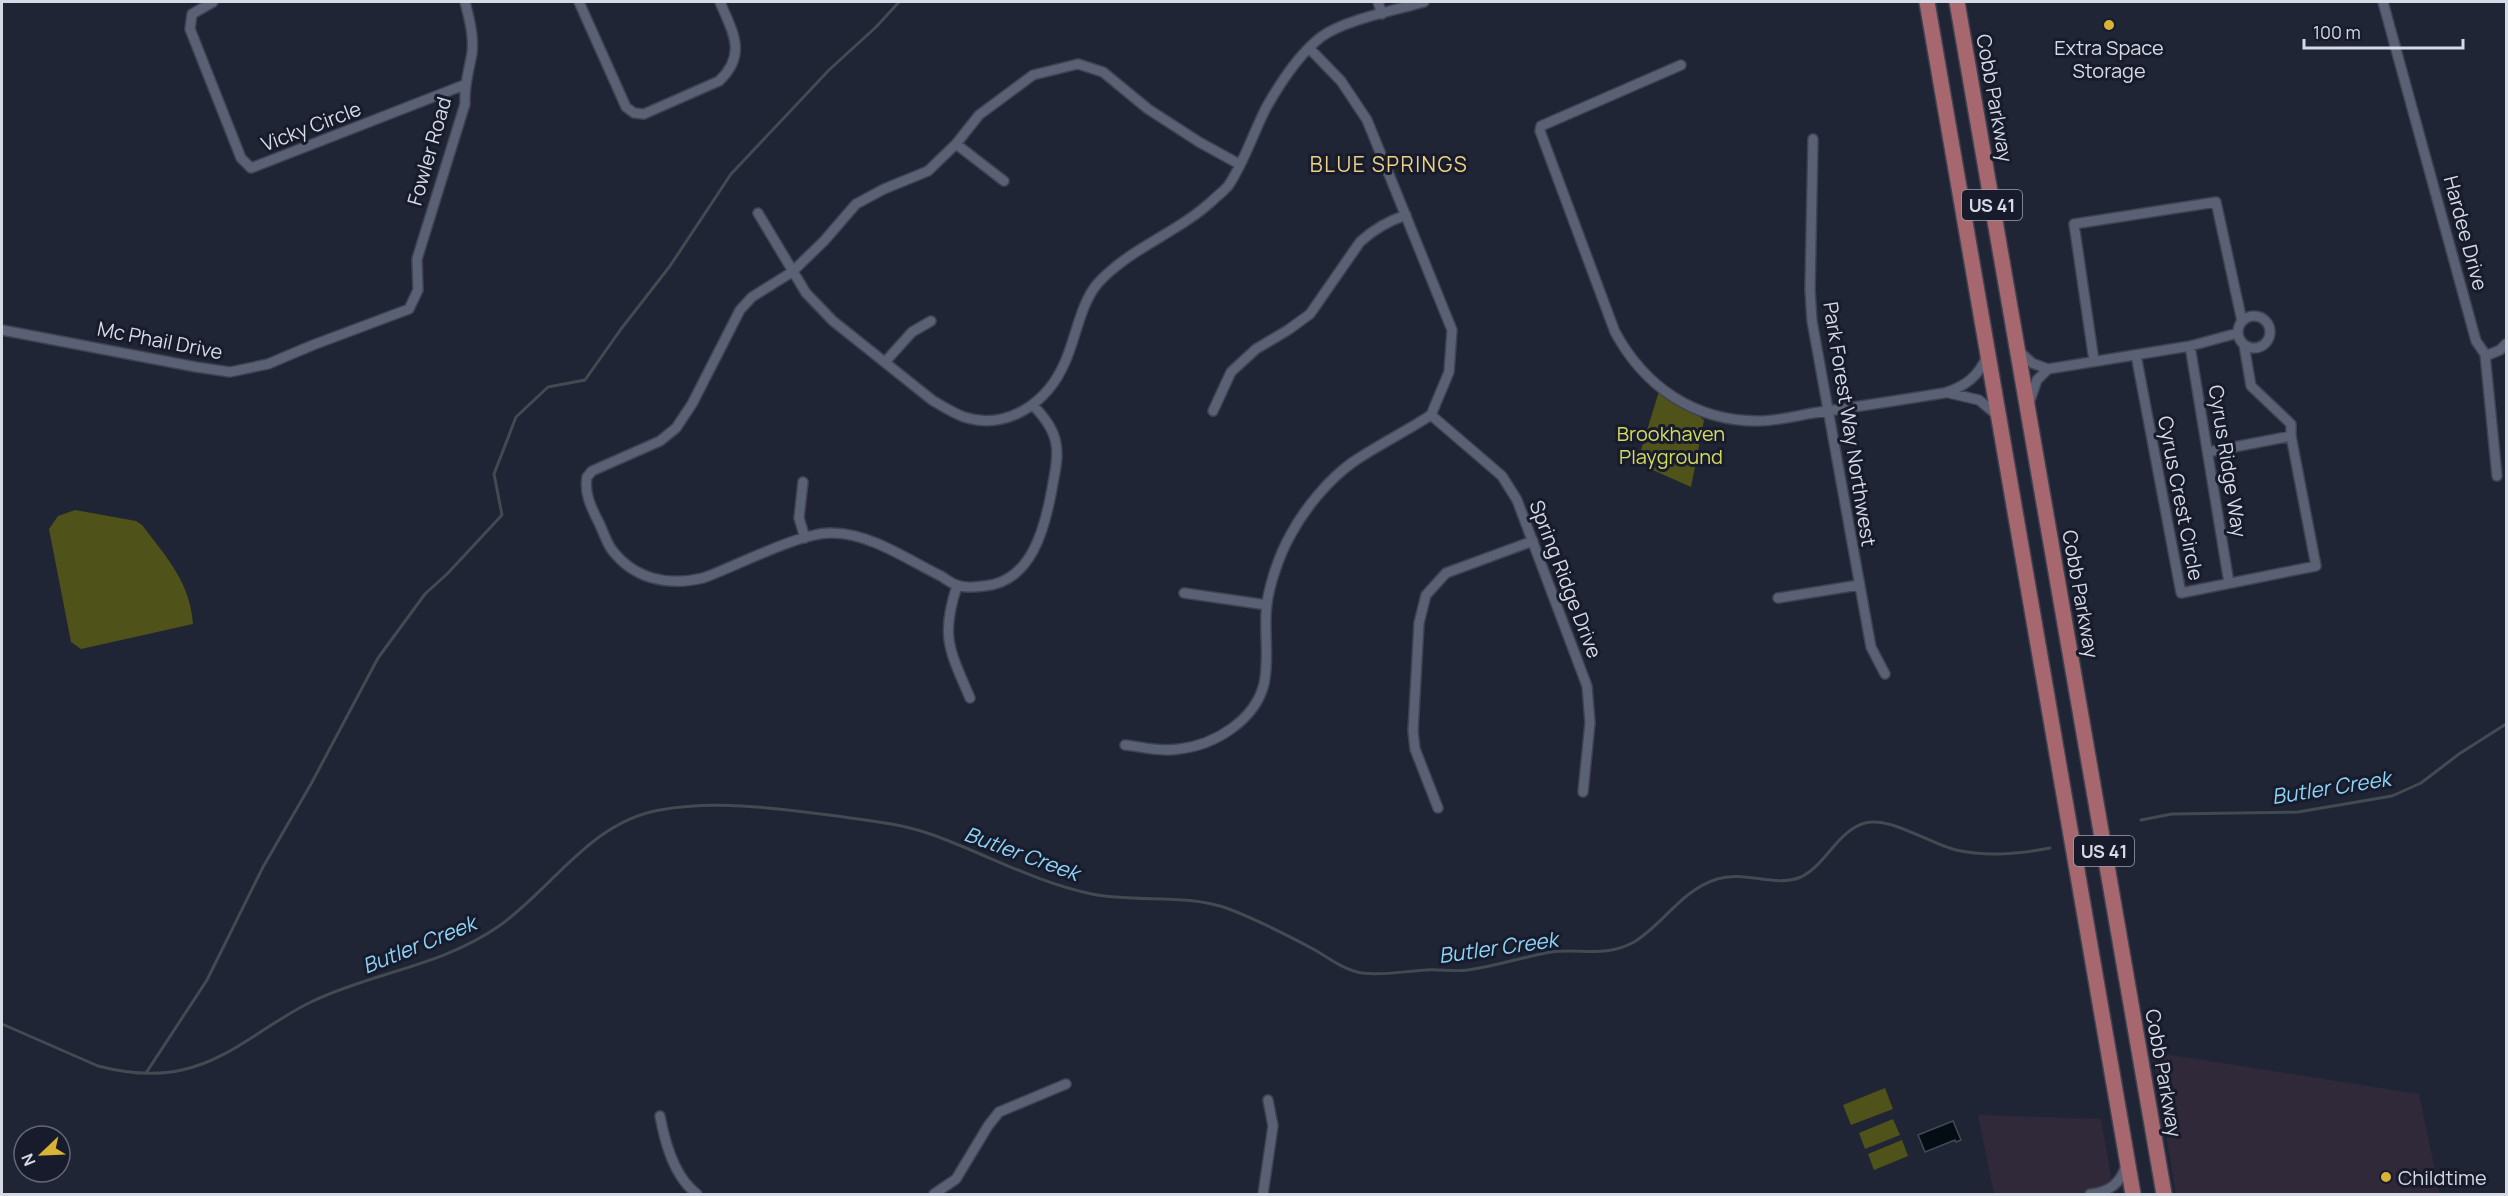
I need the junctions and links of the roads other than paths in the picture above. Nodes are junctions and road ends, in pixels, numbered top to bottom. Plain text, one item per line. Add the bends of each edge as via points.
1 (213, 2) edge
2 (465, 2) edge
3 (579, 2) edge
4 (720, 2) edge
5 (1378, 2) edge
6 (1424, 2) edge
7 (1927, 2) edge
8 (1957, 2) edge
9 (2383, 2) edge
10 (1382, 14) junction
11 (1310, 49) junction
12 (1681, 65) dead end
13 (464, 85) junction
14 (1813, 139) dead end
15 (956, 144) junction
16 (1239, 164) junction
17 (1004, 181) dead end
18 (758, 213) dead end
19 (1406, 215) junction
20 (792, 272) junction
21 (409, 309) joint
22 (931, 321) dead end
23 (2242, 321) junction
24 (2, 330) edge
25 (2238, 333) junction
26 (2506, 344) edge
27 (2244, 345) junction
28 (2190, 346) junction
29 (2018, 349) junction
30 (2485, 354) junction
31 (1988, 355) junction
32 (2136, 355) junction
33 (2094, 361) junction
34 (885, 362) junction
35 (2048, 369) junction
36 (1944, 393) junction
37 (1033, 405) junction
38 (2028, 408) junction
39 (1213, 411) dead end
40 (1828, 412) junction
41 (1431, 415) junction
42 (1998, 416) junction
43 (2291, 436) junction
44 (2208, 452) junction
45 (2497, 476) dead end
46 (803, 482) dead end
47 (805, 538) junction
48 (1533, 541) junction
49 (2229, 583) junction
50 (1858, 585) junction
51 (957, 586) junction
52 (1184, 593) dead end
53 (1778, 598) dead end
54 (1267, 605) junction
55 (1885, 674) dead end
56 (969, 698) dead end
57 (1125, 745) dead end
58 (1583, 792) dead end
59 (1438, 808) dead end
60 (1066, 1084) dead end
61 (1268, 1100) dead end
62 (660, 1116) dead end
63 (2127, 1164) junction
64 (697, 1194) edge
65 (934, 1194) edge
66 (1263, 1194) edge
67 (2091, 1194) edge
68 (2133, 1194) edge
69 (2164, 1194) edge

1 - 13 street, Vicky Circle via 192,14 190,30 241,158 251,168
2 - 13 street, Fowler Road via 472,28 472,51
3 - 4 street via 626,107 644,114 726,75 737,42
5 - 10 street
6 - 10 street
7 - 31 main road, US 41
8 - 29 main road, Cobb Parkway / US 41
9 - 30 street, Hardee Drive via 2476,341
10 - 11 street via 1322,37
11 - 16 street via 1288,72
11 - 19 street via 1341,81 1367,120
12 - 40 street via 1541,126 1615,332 1644,374 1690,408 1722,418 1759,421
13 - 21 street, Fowler Road via 465,104 417,259 418,290
14 - 40 street, Park Forest Way Northwest via 1811,311
15 - 16 street via 979,114 1034,75 1078,64 1103,72 1148,110
15 - 17 street
15 - 20 street via 928,171 856,204
16 - 37 street via 1228,186 1196,215 1119,264 1097,285 1054,384
18 - 20 street
19 - 39 street via 1370,232 1310,314 1256,349 1231,372
19 - 41 street via 1452,330 1449,372
20 - 34 street via 806,293 834,321
20 - 47 street via 752,297 740,310 693,404 676,428 660,441 592,471 585,484 590,505 611,549 636,571 665,582 703,578
21 - 24 street, Mc Phail Drive via 268,364 230,372
22 - 34 street via 912,332
23 - 25 street
23 - 27 street via 2259,316 2270,330 2262,346
23 - 33 street via 2216,202 2074,224
25 - 27 street, Cyrus Crest Circle
25 - 28 street
26 - 30 street
27 - 43 street, Cyrus Crest Circle via 2251,386 2291,424
28 - 32 street
28 - 44 street, Cyrus Ridge Way
29 - 35 street via 2032,363
29 - 38 main road, Cobb Parkway / US 41
30 - 45 street, Hardee Drive
31 - 36 street via 1970,381
31 - 42 main road, US 41
32 - 33 street
32 - 49 street, Cyrus Crest Circle via 2181,593
33 - 35 street
34 - 37 street via 932,400 964,417 998,420
35 - 38 street via 2037,380
36 - 40 street
36 - 42 street via 1979,400
37 - 51 street via 1052,432 1057,452 1037,546 1020,569 1004,580 984,586
38 - 69 main road, Cobb Parkway / US 41
40 - 50 street, Park Forest Way Northwest
41 - 48 street, Spring Ridge Drive via 1502,476 1517,500
41 - 54 street via 1351,464 1308,509 1290,534
42 - 63 main road, US 41
43 - 44 street
43 - 49 street, Cyrus Crest Circle via 2316,566
44 - 49 street, Cyrus Ridge Way
46 - 47 street via 799,518
47 - 51 street via 820,533 849,535
48 - 58 street, Spring Ridge Drive via 1587,686 1590,723
48 - 59 street via 1446,573 1426,595 1419,623 1413,730 1415,749
50 - 53 street
50 - 55 street, Park Forest Way Northwest via 1871,647
51 - 56 street via 947,623 948,644
52 - 54 street
54 - 57 street via 1264,685 1252,710 1233,729 1179,750
60 - 65 street via 999,1112 956,1179
61 - 66 street via 1273,1126
62 - 64 street via 673,1161
63 - 67 street via 2119,1182
63 - 68 main road, US 41

